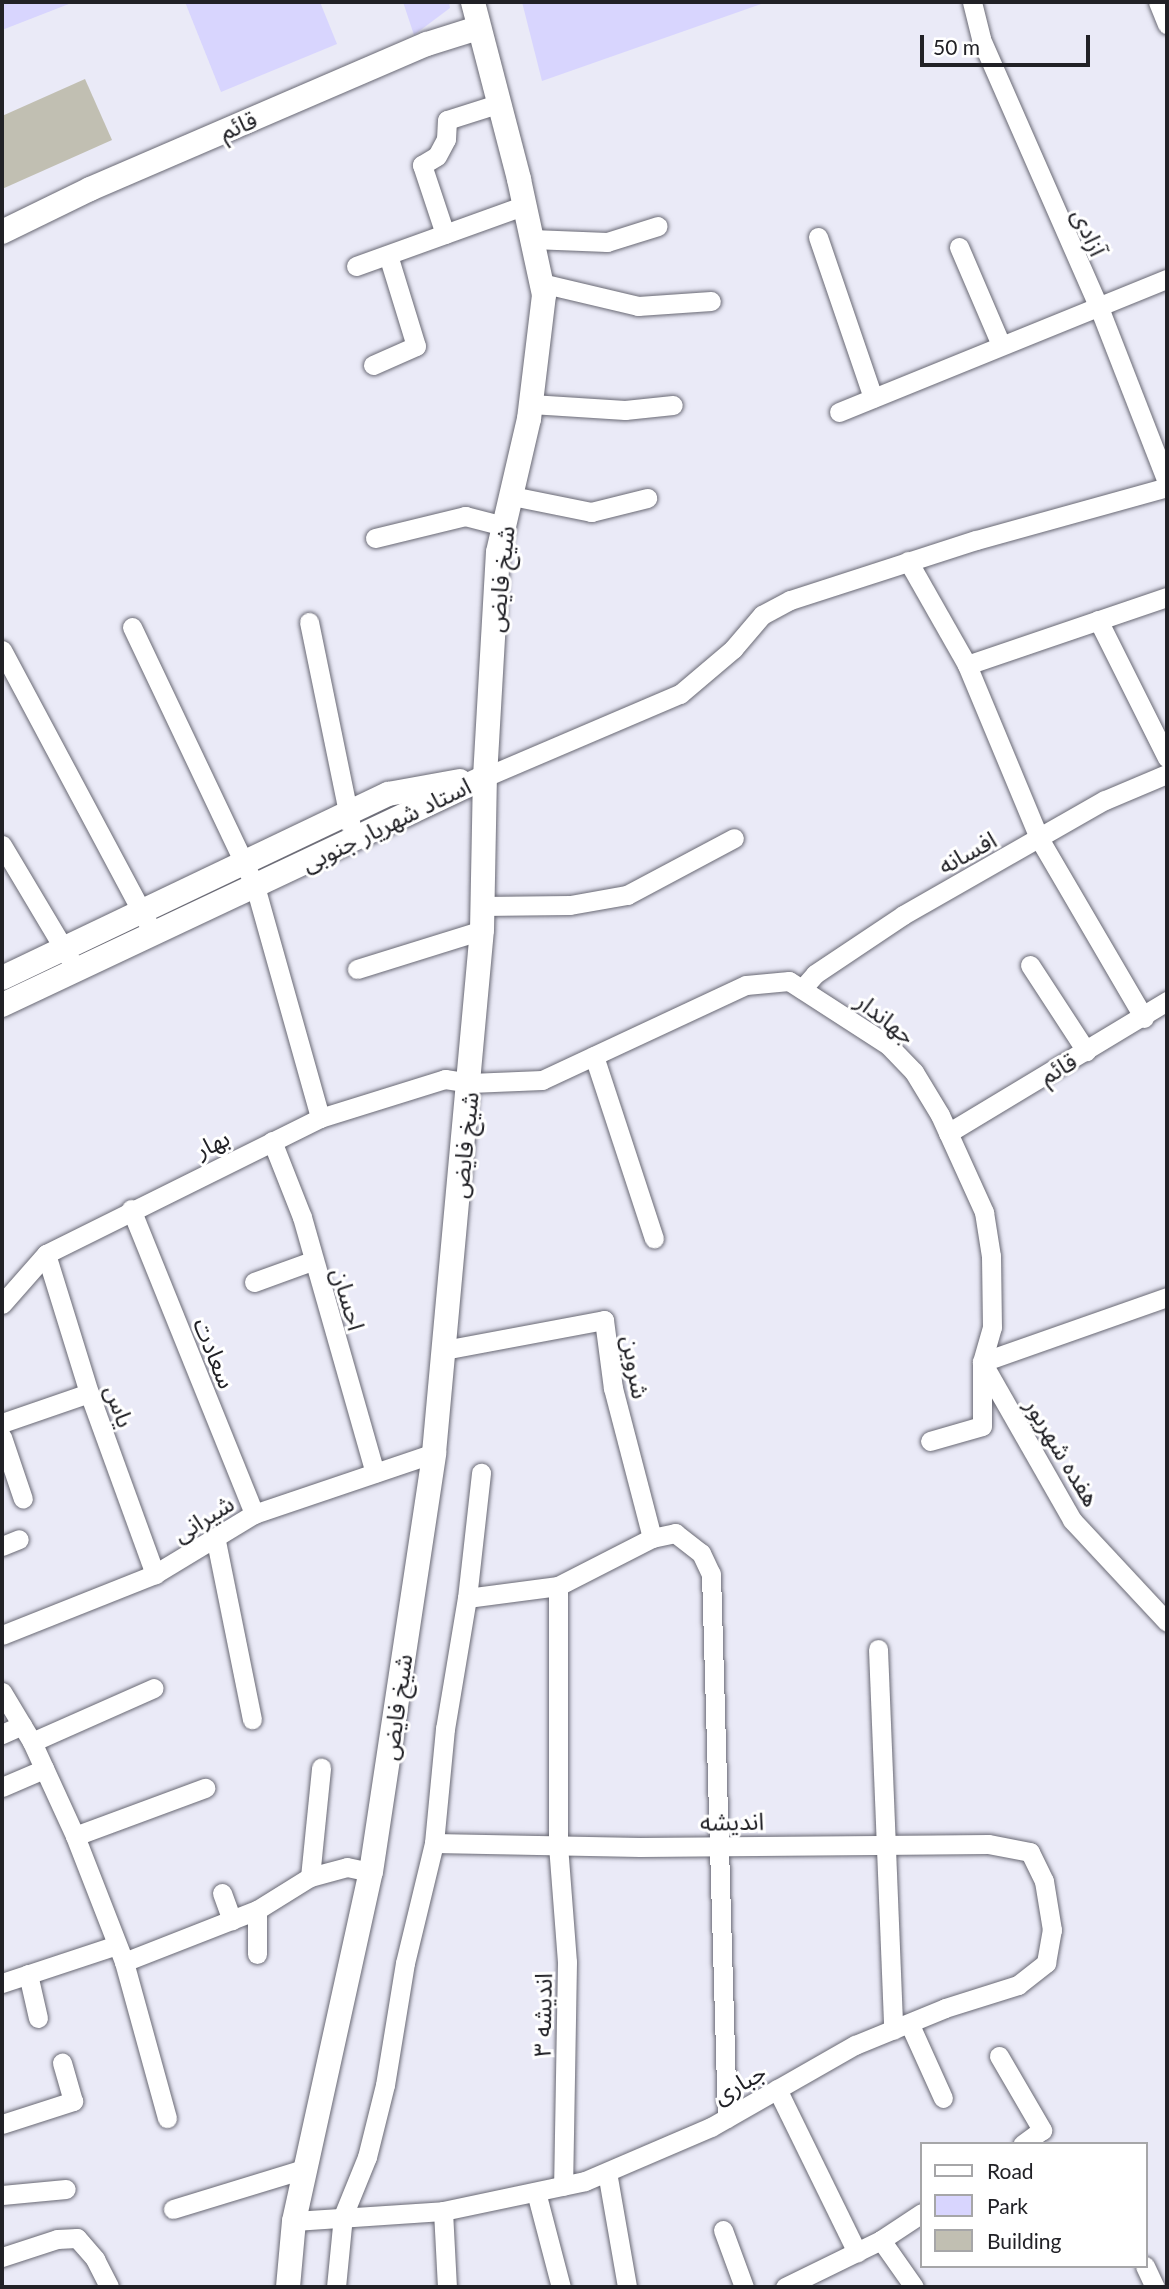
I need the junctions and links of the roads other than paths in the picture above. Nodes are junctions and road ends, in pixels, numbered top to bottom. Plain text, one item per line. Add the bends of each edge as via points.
1 (473, 2) edge
2 (972, 2) edge
3 (1158, 2) edge
4 (1167, 24) edge
5 (478, 28) junction
6 (497, 104) junction
7 (525, 205) junction
8 (658, 226) dead end
9 (2, 232) edge
10 (445, 234) junction
11 (818, 237) dead end
12 (532, 239) junction
13 (960, 247) dead end
14 (388, 255) junction
15 (356, 266) dead end
16 (1167, 279) edge
17 (541, 283) junction
18 (711, 300) dead end
19 (1098, 304) junction
20 (1001, 345) junction
21 (373, 365) dead end
22 (873, 398) junction
23 (531, 404) junction
24 (673, 405) dead end
25 (839, 412) dead end
26 (1167, 484) edge
27 (512, 496) junction
28 (647, 498) dead end
29 (504, 526) junction
30 (375, 538) dead end
31 (908, 561) junction
32 (1167, 597) edge
33 (1098, 620) junction
34 (309, 622) dead end
35 (132, 626) dead end
36 (2, 650) edge
37 (967, 665) junction
38 (1167, 758) edge
39 (1167, 774) edge
40 (485, 777) junction
41 (348, 813) junction
42 (734, 838) dead end
43 (1040, 840) junction
44 (354, 841) junction
45 (2, 845) edge
46 (246, 862) junction
47 (255, 886) junction
48 (141, 910) junction
49 (482, 918) junction
50 (153, 933) junction
51 (64, 947) junction
52 (1030, 965) dead end
53 (75, 969) junction
54 (357, 969) dead end
55 (2, 978) edge
56 (802, 989) junction
57 (1167, 1001) edge
58 (2, 1005) edge
59 (1144, 1018) junction
60 (1086, 1051) junction
61 (594, 1056) junction
62 (470, 1083) junction
63 (320, 1118) junction
64 (948, 1133) junction
65 (272, 1141) junction
66 (131, 1209) junction
67 (654, 1238) dead end
68 (46, 1254) junction
69 (312, 1261) junction
70 (254, 1282) dead end
71 (1167, 1297) edge
72 (2, 1304) edge
73 (444, 1350) junction
74 (982, 1362) junction
75 (89, 1393) junction
76 (2, 1423) edge
77 (2, 1437) edge
78 (930, 1440) dead end
79 (434, 1453) junction
80 (375, 1473) junction
81 (481, 1473) dead end
82 (23, 1499) dead end
83 (254, 1514) junction
84 (652, 1538) junction
85 (216, 1541) junction
86 (155, 1574) junction
87 (558, 1586) junction
88 (467, 1598) junction
89 (1167, 1622) edge
90 (2, 1635) edge
91 (878, 1649) dead end
92 (154, 1688) dead end
93 (2, 1692) edge
94 (252, 1719) dead end
95 (2, 1734) edge
96 (27, 1734) junction
97 (321, 1768) dead end
98 (44, 1769) junction
99 (2, 1787) edge
100 (205, 1788) dead end
101 (75, 1836) junction
102 (434, 1843) junction
103 (883, 1844) junction
104 (558, 1845) junction
105 (718, 1846) junction
106 (371, 1872) junction
107 (310, 1877) junction
108 (222, 1893) dead end
109 (257, 1910) junction
110 (232, 1920) junction
111 (121, 1954) junction
112 (257, 1954) dead end
113 (1046, 1963) joint
114 (28, 1974) junction
115 (2, 1983) edge
116 (38, 2018) dead end
117 (902, 2028) junction
118 (999, 2056) dead end
119 (62, 2063) dead end
120 (776, 2089) junction
121 (943, 2098) dead end
122 (167, 2118) dead end
123 (727, 2118) junction
124 (2, 2124) edge
125 (1026, 2142) edge
126 (304, 2169) junction
127 (607, 2172) junction
128 (564, 2186) junction
129 (66, 2189) dead end
130 (536, 2192) junction
131 (2, 2195) edge
132 (173, 2208) dead end
133 (443, 2211) junction
134 (920, 2214) edge
135 (343, 2216) junction
136 (294, 2221) junction
137 (723, 2230) dead end
138 (881, 2240) junction
139 (857, 2252) junction
140 (2, 2257) edge
141 (1146, 2268) edge
142 (109, 2287) edge
143 (288, 2287) edge
144 (336, 2287) edge
145 (447, 2287) edge
146 (561, 2287) edge
147 (627, 2287) edge
148 (744, 2287) edge
149 (785, 2287) edge
150 (914, 2287) edge
151 (1155, 2287) edge

1 - 5 street, شیخ فایض
2 - 19 street, آزادی via 981,39
3 - 4 street
5 - 6 street, شیخ فایض
5 - 9 street, قائم via 390,60 90,189
6 - 7 street, شیخ فایض
6 - 10 street via 447,120 446,139 437,156 422,165
7 - 10 street
7 - 12 street, شیخ فایض
8 - 12 street via 607,242
10 - 14 street
11 - 22 street
12 - 17 street, شیخ فایض
13 - 20 street
14 - 15 street
14 - 21 street via 416,346
16 - 19 street
17 - 18 street via 638,306
17 - 23 street, شیخ فایض
19 - 20 street
19 - 26 street, آزادی
20 - 22 street
22 - 25 street
23 - 24 street via 625,410
23 - 27 street, شیخ فایض
26 - 31 street
27 - 28 street via 592,512
27 - 29 street, شیخ فایض
29 - 30 street via 465,516
29 - 40 street, شیخ فایض via 498,552
31 - 37 street
31 - 40 street via 790,600 762,615 733,649 680,694
32 - 33 street
33 - 37 street
33 - 38 street
34 - 41 street
35 - 46 street
36 - 48 street
37 - 43 street
39 - 43 street, افسانه via 1105,800
40 - 41 street, استاد شهریار جنوبی via 388,794
40 - 44 street, استاد شهریار جنوبی
40 - 49 street, شیخ فایض
41 - 44 street
41 - 46 street, استاد شهریار جنوبی
42 - 49 street via 627,895
43 - 56 street, افسانه via 904,915 815,974
43 - 59 street
44 - 47 street, استاد شهریار جنوبی
45 - 51 street
46 - 47 street
46 - 48 street, استاد شهریار جنوبی
47 - 50 street, استاد شهریار جنوبی
47 - 63 street
48 - 50 street
48 - 51 street, استاد شهریار جنوبی
49 - 54 street
49 - 62 street, شیخ فایض
50 - 53 street, استاد شهریار جنوبی
51 - 53 street
51 - 55 street, استاد شهریار جنوبی
52 - 60 street
53 - 58 street, استاد شهریار جنوبی
56 - 61 street, جهاندار via 789,981 746,985
56 - 64 street, جهاندار via 888,1045 914,1072
57 - 59 street, قائم
59 - 60 street, قائم
60 - 64 street, قائم
61 - 62 street, جهاندار via 542,1080
61 - 67 street
62 - 63 street, بهار via 445,1079
62 - 73 street, شیخ فایض
63 - 65 street, بهار
64 - 74 street, جهاندار via 984,1212 991,1256 992,1327
65 - 66 street, بهار
65 - 69 street, احسان via 302,1217
66 - 68 street, بهار
66 - 83 street, سعادت
68 - 72 street, بهار
68 - 75 street, یاس
69 - 70 street
69 - 80 street, احسان
71 - 74 street
73 - 79 street, شیخ فایض
73 - 84 street, شروین via 604,1320 613,1388
74 - 78 street, جهاندار via 982,1426
74 - 89 street, هفده شهریور via 1072,1520
75 - 76 street
75 - 86 street, یاس
77 - 82 street
79 - 80 street, شیرانی
79 - 106 street, شیخ فایض
80 - 83 street, شیرانی
81 - 88 street
83 - 85 street, شیرانی
84 - 87 street
84 - 105 street via 675,1533 701,1553 711,1574
85 - 86 street, شیرانی
85 - 94 street
86 - 90 street, شیرانی
87 - 88 street
87 - 104 street, اندیشه ۳
88 - 102 street via 445,1729
91 - 103 street
92 - 96 street
93 - 96 street
95 - 96 street
96 - 98 street
97 - 107 street
98 - 99 street
98 - 101 street
100 - 101 street
101 - 111 street
102 - 104 street, اندیشه
102 - 135 street via 405,1964 385,2085 367,2157
103 - 105 street, اندیشه
103 - 113 street, اندیشه via 988,1844 1030,1852 1044,1881 1052,1930
103 - 117 street
104 - 105 street, اندیشه
104 - 128 street, اندیشه ۳ via 567,1962
105 - 123 street
106 - 107 street via 346,1867
106 - 126 street, شیخ فایض
107 - 109 street
108 - 110 street
109 - 110 street
109 - 112 street
110 - 111 street
111 - 114 street
111 - 122 street
113 - 117 street, جباری via 1018,1985 945,2008
114 - 115 street
114 - 116 street
117 - 120 street, جباری via 855,2045
117 - 121 street
118 - 125 street via 1042,2130
119 - 124 street via 73,2101
120 - 123 street, جباری
120 - 139 street
123 - 127 street, جباری
126 - 132 street
126 - 136 street, شیخ فایض
127 - 128 street, جباری
127 - 147 street
128 - 130 street, جباری
129 - 131 street
130 - 133 street, جباری
130 - 146 street
133 - 135 street, جباری
133 - 145 street
134 - 138 street
135 - 136 street, جباری
135 - 144 street
136 - 143 street, شیخ فایض
137 - 148 street
138 - 139 street
138 - 150 street
139 - 149 street
140 - 142 street via 57,2239 77,2238 95,2259
141 - 151 street

